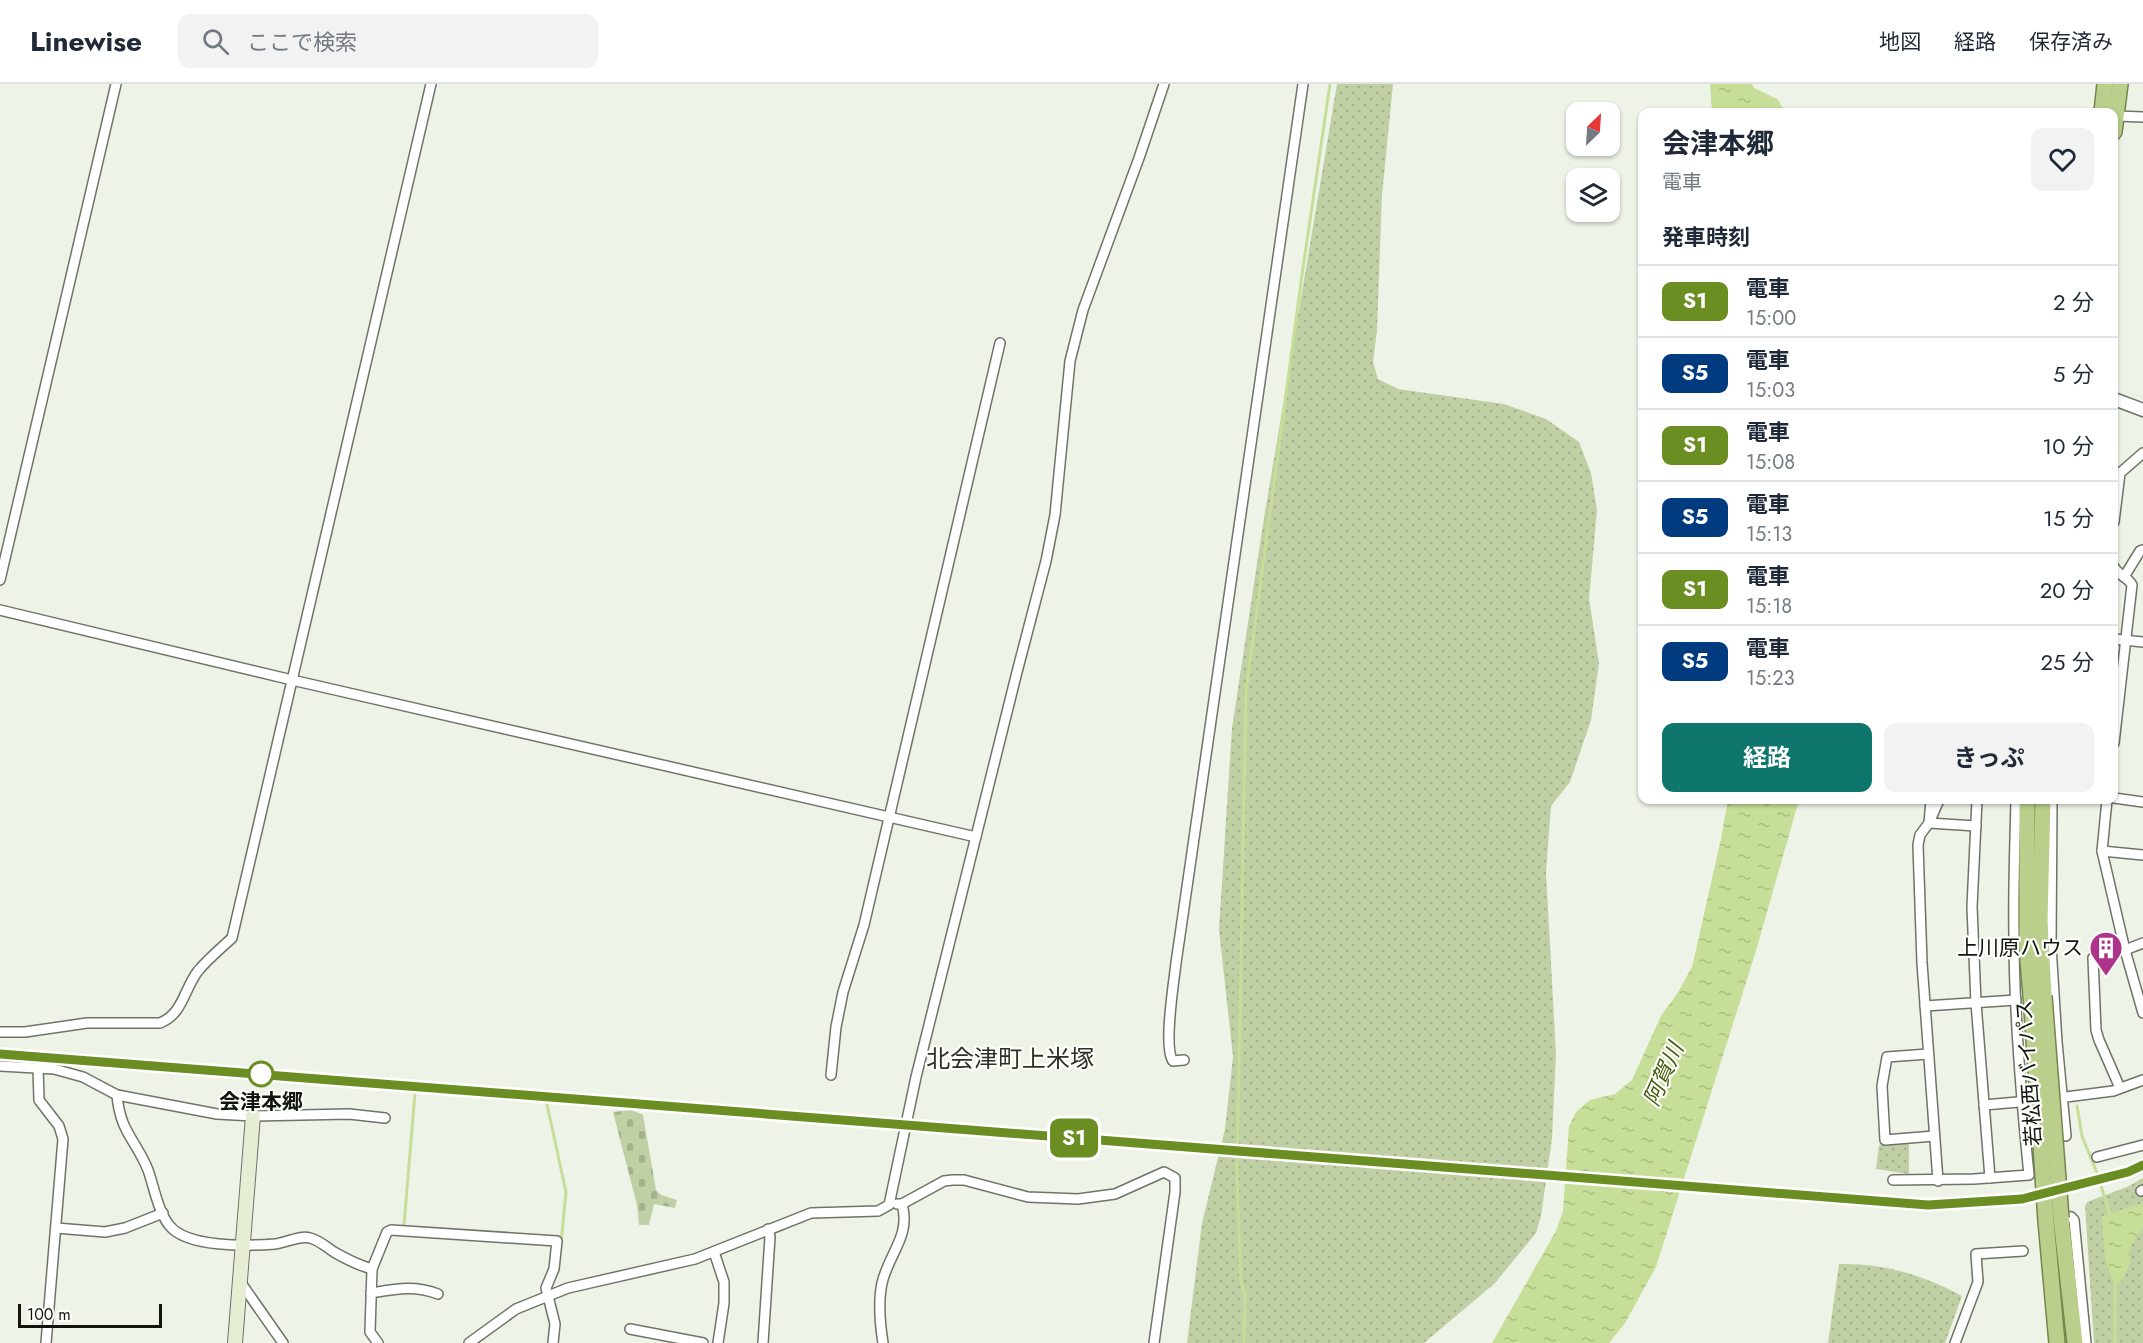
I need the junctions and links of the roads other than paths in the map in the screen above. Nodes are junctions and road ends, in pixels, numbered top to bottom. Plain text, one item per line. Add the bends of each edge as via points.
1 (116, 84) edge
2 (432, 84) edge
3 (1164, 84) edge
4 (1303, 84) edge
5 (2105, 84) edge
6 (2120, 84) edge
7 (2108, 108) edge
8 (2111, 108) edge
9 (2118, 115) edge
10 (2143, 117) edge
11 (1000, 343) dead end
12 (2118, 401) edge
13 (2143, 410) edge
14 (2143, 453) edge
15 (2118, 489) edge
16 (2143, 550) edge
17 (2118, 571) edge
18 (2124, 577) junction
19 (0, 580) edge
20 (0, 610) edge
21 (2118, 639) edge
22 (2125, 640) junction
23 (2143, 642) edge
24 (292, 680) junction
25 (2118, 706) edge
26 (2118, 799) edge
27 (2143, 802) edge
28 (1931, 804) edge
29 (1937, 804) edge
30 (1977, 804) edge
31 (2016, 804) edge
32 (2027, 804) edge
33 (2043, 804) edge
34 (2052, 804) edge
35 (2107, 804) edge
36 (890, 818) junction
37 (1929, 823) junction
38 (1976, 826) junction
39 (976, 837) junction
40 (2102, 851) junction
41 (2143, 855) edge
42 (2143, 943) edge
43 (2125, 950) junction
44 (2038, 995) junction
45 (2016, 1000) junction
46 (1976, 1003) junction
47 (1925, 1006) junction
48 (2055, 1008) junction
49 (2016, 1012) junction
50 (2143, 1012) edge
51 (0, 1032) edge
52 (1928, 1054) junction
53 (1185, 1060) dead end
54 (0, 1066) edge
55 (39, 1068) junction
56 (831, 1075) dead end
57 (2143, 1080) edge
58 (2120, 1088) junction
59 (117, 1095) junction
60 (2062, 1098) junction
61 (2022, 1103) junction
62 (1984, 1105) junction
63 (253, 1116) junction
64 (385, 1118) dead end
65 (1934, 1136) junction
66 (2066, 1136) dead end
67 (2143, 1144) edge
68 (2097, 1157) dead end
69 (1990, 1178) junction
70 (1893, 1180) dead end
71 (1938, 1181) junction
72 (902, 1204) junction
73 (889, 1205) junction
74 (163, 1213) junction
75 (2054, 1220) junction
76 (56, 1228) junction
77 (768, 1229) junction
78 (243, 1245) junction
79 (2024, 1251) dead end
80 (714, 1252) junction
81 (372, 1269) junction
82 (241, 1283) junction
83 (371, 1293) junction
84 (438, 1294) dead end
85 (546, 1296) junction
86 (630, 1329) dead end
87 (46, 1343) edge
88 (235, 1343) edge
89 (283, 1343) edge
90 (378, 1343) edge
91 (469, 1343) edge
92 (553, 1343) edge
93 (703, 1343) edge
94 (718, 1343) edge
95 (763, 1343) edge
96 (883, 1343) edge
97 (1154, 1343) edge
98 (1955, 1343) edge
99 (2051, 1343) edge
100 (2057, 1343) edge
101 (2075, 1343) edge
102 (2085, 1343) edge

1 - 19 street
2 - 24 street
3 - 39 street via 1080,320 1071,360 1055,515 1046,561
4 - 53 street via 1176,963 1169,1056 1173,1061
5 - 7 highway
6 - 8 highway
9 - 10 street
11 - 36 street
12 - 13 street
14 - 15 street via 2120,473
16 - 18 street
17 - 18 street
18 - 22 street via 2132,585
20 - 24 street
21 - 22 street
22 - 23 street
22 - 25 street
24 - 36 street
24 - 51 street via 232,938 196,974 177,1012 160,1023 87,1023
26 - 27 street
28 - 37 street
29 - 37 street
30 - 38 street
31 - 45 street
32 - 44 highway, 若松西バイパス via 2026,948
33 - 44 highway, 若松西バイパス
34 - 48 street via 2051,946
35 - 40 street
36 - 39 street
36 - 56 street via 843,992
37 - 38 street
37 - 47 street via 1918,845
38 - 46 street via 1972,907
39 - 73 street via 916,1077
40 - 41 street
40 - 43 street
42 - 43 street
43 - 50 street
43 - 58 street via 2093,958 2096,1030
44 - 75 highway, 若松西バイパス, bridge
45 - 46 street
45 - 49 street
46 - 47 street
46 - 62 street
47 - 52 street
48 - 49 street
48 - 60 street
49 - 61 street
52 - 65 street
52 - 65 street via 1887,1057 1882,1086 1885,1140
54 - 55 street
55 - 59 street via 77,1075
55 - 76 street via 39,1100 59,1126 63,1139
57 - 58 street
58 - 60 street
59 - 63 street via 217,1114
59 - 74 street via 123,1126 146,1167
60 - 61 street
60 - 66 street
61 - 62 street
61 - 69 street via 2029,1175
62 - 69 street
63 - 64 street via 349,1114
63 - 78 main road
65 - 71 street
67 - 68 street
69 - 71 street
70 - 71 street
72 - 73 street
72 - 96 street via 905,1227 889,1262 879,1299
72 - 97 street via 953,1180 1028,1197 1078,1199 1115,1194 1164,1172 1172,1174 1175,1192
73 - 77 street via 878,1211 811,1213
74 - 76 street via 105,1232
74 - 78 street via 168,1225 186,1238
75 - 100 highway, 若松西バイパス
75 - 101 highway, 若松西バイパス
76 - 87 street
77 - 80 street
77 - 95 street
78 - 81 street via 311,1238
78 - 82 main road
79 - 98 street via 1976,1254 1978,1282
80 - 85 street
80 - 94 street via 723,1282 724,1303
81 - 83 street
81 - 85 street via 391,1230 557,1241
82 - 88 main road
82 - 89 street
83 - 84 street via 422,1288
83 - 90 street via 370,1332
85 - 91 street via 516,1309
85 - 92 street via 555,1324
86 - 93 street
99 - 102 street via 2039,1222 2044,1216 2055,1215 2074,1220

